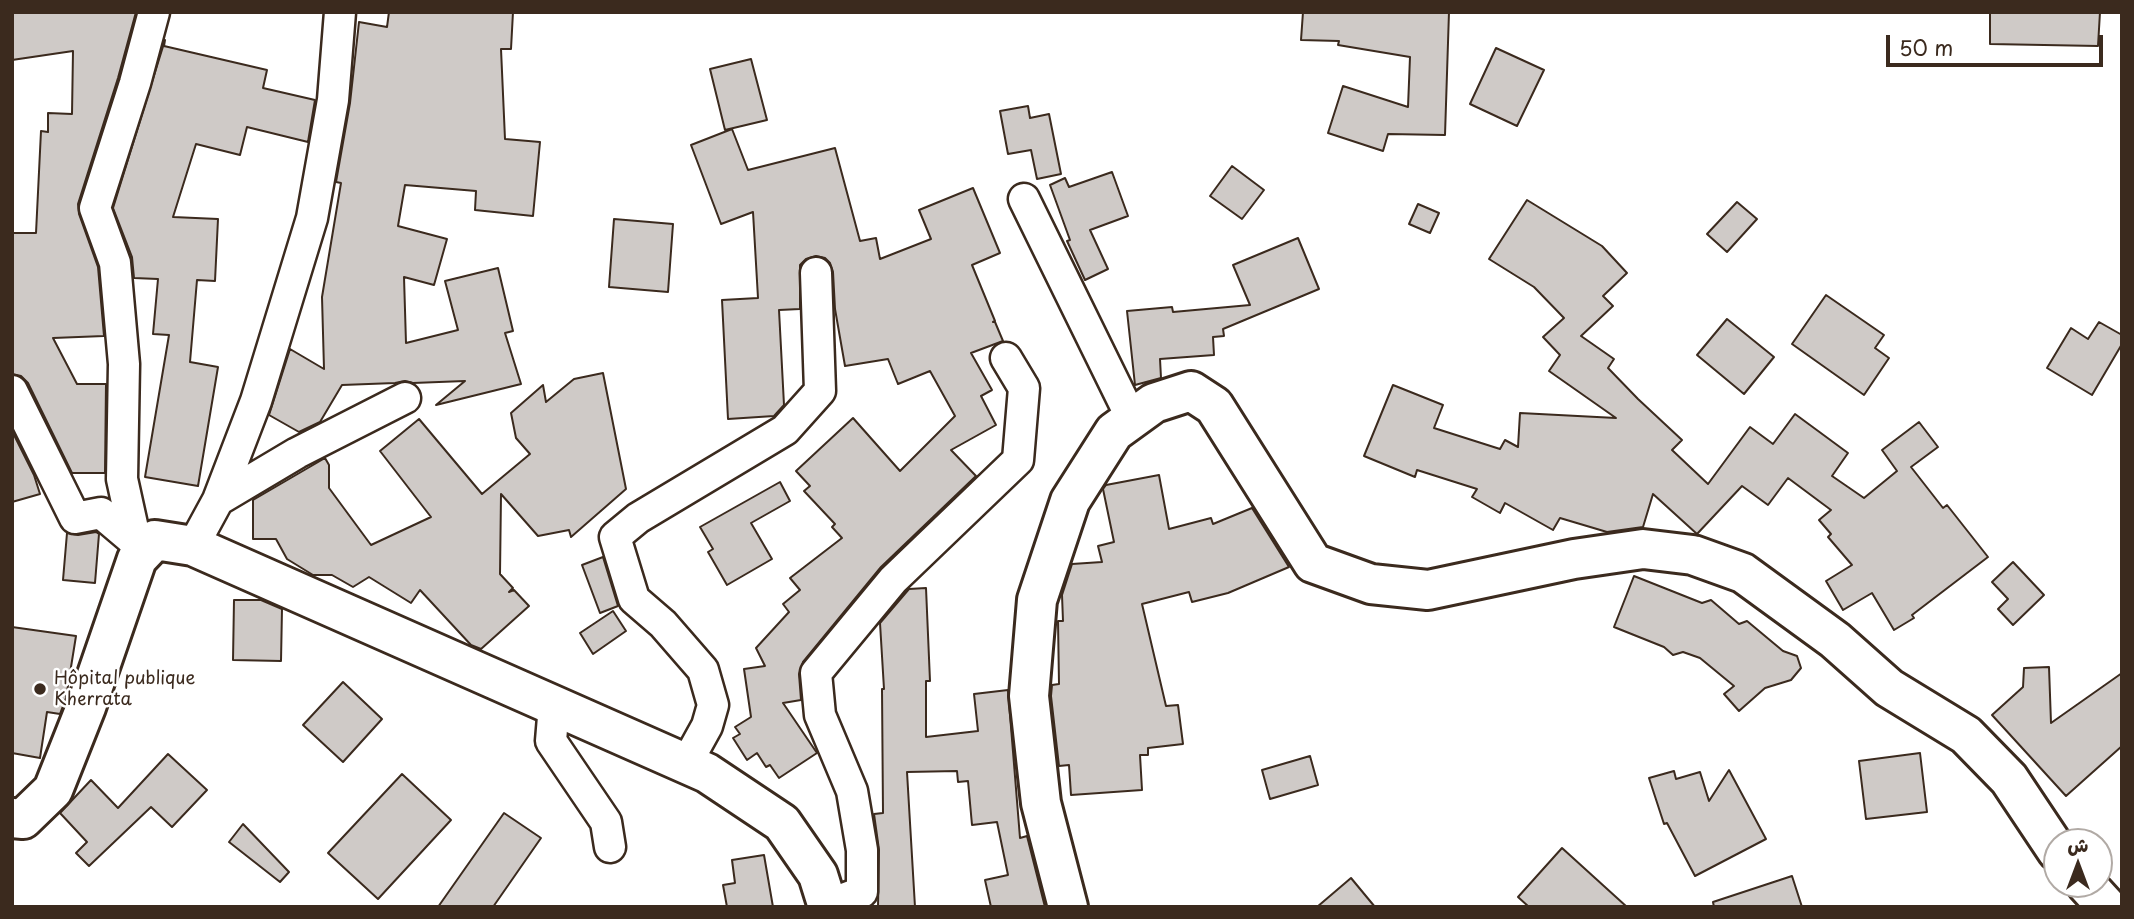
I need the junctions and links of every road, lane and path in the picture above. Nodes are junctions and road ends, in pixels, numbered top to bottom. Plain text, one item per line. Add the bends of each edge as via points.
1 (154, 12) edge
2 (341, 12) edge
3 (1024, 199) dead end
4 (817, 272) dead end
5 (1006, 358) dead end
6 (12, 391) edge
7 (405, 398) dead end
8 (1132, 419) junction
9 (218, 500) junction
10 (193, 547) junction
11 (145, 550) junction
12 (554, 705) junction
13 (686, 764) junction
14 (12, 818) edge
15 (2043, 830) edge
16 (610, 847) dead end
17 (827, 906) edge
18 (1068, 907) edge

1 - 11 street via 95,208 115,263 124,364 122,480 133,529
2 - 9 street via 333,100 312,218 256,401
3 - 8 street
4 - 13 street via 820,391 785,430 638,518 615,537 634,599 703,670 713,705
5 - 17 street via 1024,388 1018,460 893,580 817,673 820,715 852,790 862,850 862,892
6 - 11 street via 75,519 101,513
7 - 9 street
8 - 15 street via 1154,403 1192,391 1214,406 1313,563 1371,584 1427,590 1643,549 1693,555 1743,573 1835,640 1889,688 1966,735 2008,779
8 - 18 street via 1114,432 1070,501 1037,600 1029,696 1041,803
9 - 10 street
10 - 11 street via 155,540
10 - 12 street
11 - 14 street via 136,559 53,790 23,818
12 - 13 street
12 - 16 street via 551,741 606,822
13 - 17 street via 782,823 818,875

